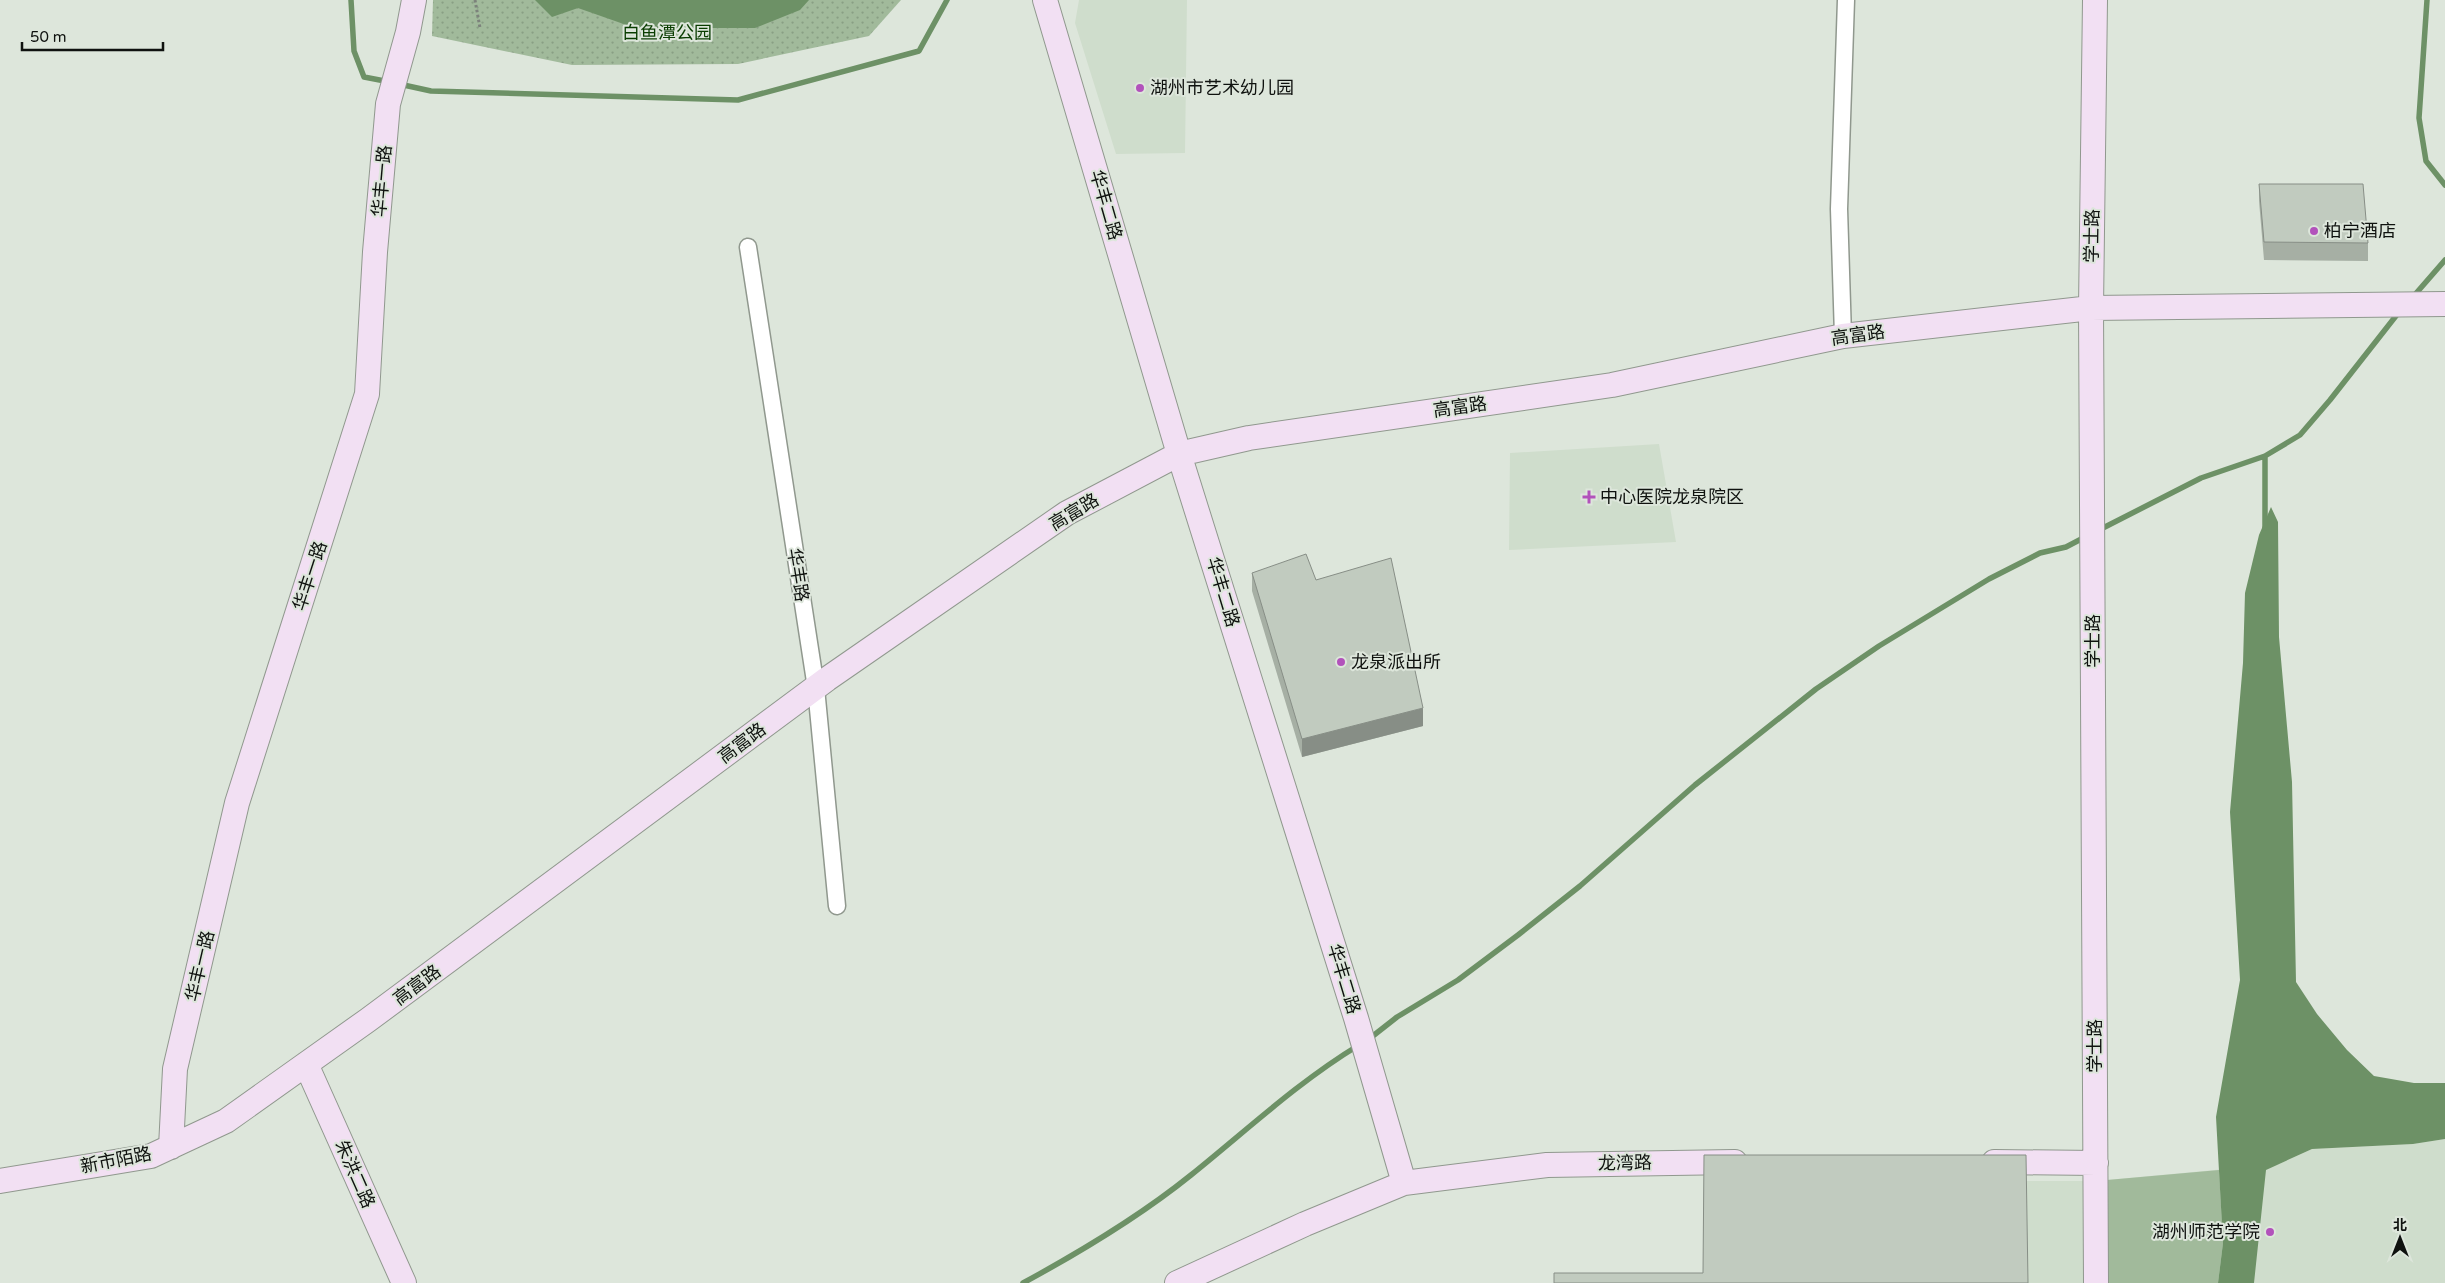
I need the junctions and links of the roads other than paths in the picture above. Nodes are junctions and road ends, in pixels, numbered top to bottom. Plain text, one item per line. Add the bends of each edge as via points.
1 (414, 0) edge
2 (1045, 0) edge
3 (1846, 0) edge
4 (2095, 0) edge
5 (748, 246) dead end
6 (2445, 304) edge
7 (2091, 308) junction
8 (1843, 336) junction
9 (1179, 454) junction
10 (816, 688) junction
11 (838, 906) dead end
12 (306, 1064) junction
13 (226, 1121) joint
14 (172, 1147) junction
15 (1759, 1162) edge
16 (1977, 1162) edge
17 (2096, 1163) junction
18 (0, 1181) edge
19 (1404, 1183) junction
20 (404, 1283) edge
21 (1177, 1283) edge
22 (2096, 1283) edge

1 - 14 street, 华丰一路 via 388,104 367,394 237,803 175,1069
2 - 9 street, 华丰二路
3 - 8 street via 1839,209
4 - 7 street, 学士路
5 - 10 street, 华丰路
6 - 7 street, 高富路
7 - 8 street, 高富路
7 - 17 street, 学士路
8 - 9 street, 高富路 via 1612,385 1249,438
9 - 10 street, 高富路 via 1067,513
9 - 19 street, 华丰二路 via 1356,1018
10 - 11 street, 华丰路
10 - 12 street, 高富路
12 - 13 street, 高富路
12 - 20 street, 朱洪二路
13 - 14 street, 新市陌路
14 - 18 street, 新市陌路 via 151,1156
15 - 19 street, 龙湾路 via 1547,1165
16 - 17 street
17 - 22 street, 学士路
19 - 21 street, 龙湾路

